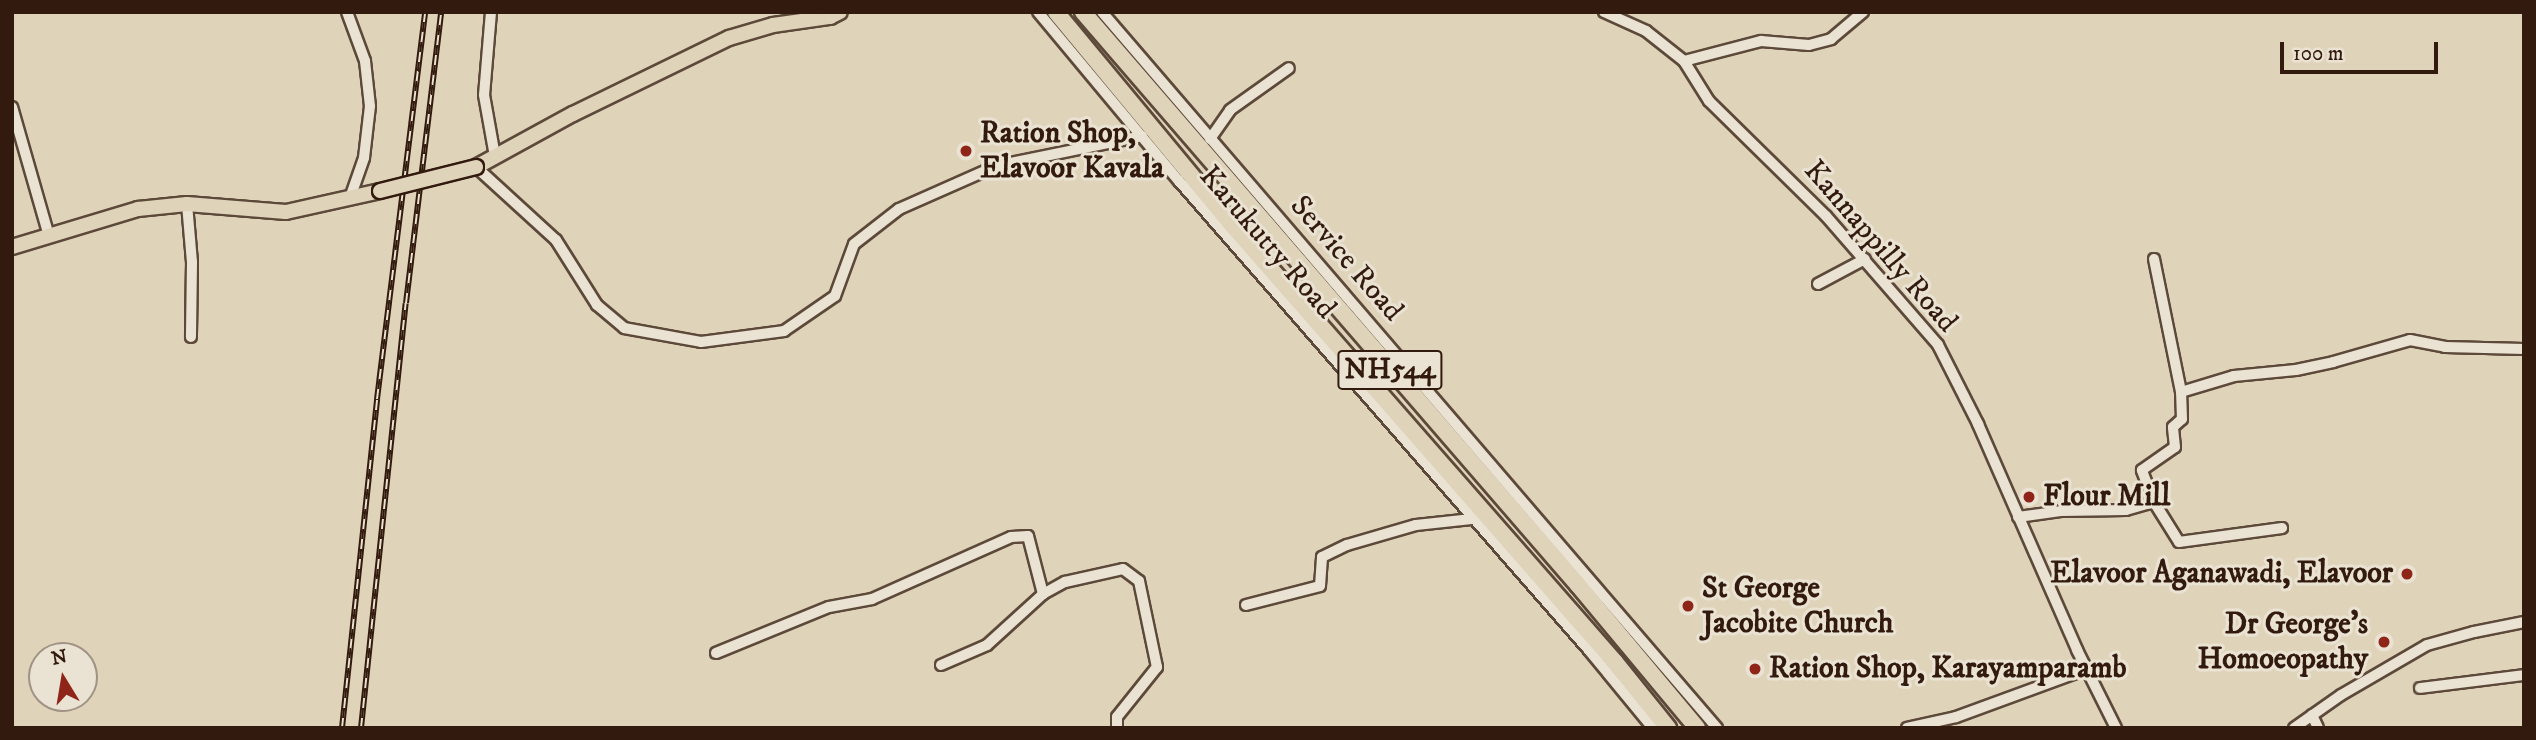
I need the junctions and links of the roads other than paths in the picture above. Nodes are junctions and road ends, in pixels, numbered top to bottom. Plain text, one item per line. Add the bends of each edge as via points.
1 (347, 12) edge
2 (491, 12) edge
3 (840, 12) edge
4 (1038, 12) edge
5 (1056, 12) edge
6 (1083, 12) edge
7 (1102, 12) edge
8 (1604, 12) edge
9 (1863, 12) edge
10 (1684, 61) junction
11 (1289, 68) dead end
12 (12, 107) edge
13 (1142, 136) junction
14 (1210, 139) junction
15 (495, 156) junction
16 (476, 167) junction
17 (350, 198) junction
18 (187, 204) junction
19 (49, 236) junction
20 (12, 247) edge
21 (1865, 259) junction
22 (2154, 259) dead end
23 (1818, 284) dead end
24 (191, 337) dead end
25 (2524, 349) edge
26 (2181, 392) junction
27 (2154, 502) junction
28 (2018, 517) junction
29 (1472, 519) junction
30 (2282, 528) dead end
31 (1042, 594) junction
32 (1246, 605) dead end
33 (2524, 622) edge
34 (716, 653) dead end
35 (942, 666) dead end
36 (2087, 669) junction
37 (2524, 675) edge
38 (2420, 688) dead end
39 (2312, 715) junction
40 (1117, 728) edge
41 (1653, 728) edge
42 (1668, 728) edge
43 (1697, 728) edge
44 (1717, 728) edge
45 (1908, 728) edge
46 (2116, 728) edge
47 (2294, 728) edge
48 (2318, 728) edge

1 - 17 street via 365,61 370,106 364,158
2 - 15 street via 484,95
3 - 15 main road via 729,38
4 - 13 street, Karukutty Road
5 - 42 highway, NH544 via 1234,227
6 - 43 highway, NH544
7 - 14 street, Service Road
8 - 10 street, Kannappilly Road via 1646,31
9 - 10 street via 1831,39 1810,45 1761,41
10 - 21 street, Kannappilly Road via 1709,101
11 - 14 street via 1230,110
12 - 19 street
13 - 16 street via 996,166 899,209 854,244 835,296 784,331 701,342 624,328 597,305 556,240
13 - 29 street, Karukutty Road
14 - 44 street, Service Road
15 - 16 main road
16 - 17 main road, bridge
17 - 18 main road via 286,212
18 - 19 main road via 138,209
18 - 24 street
19 - 20 main road
21 - 23 street
21 - 28 street, Kannappilly Road via 1938,345
22 - 26 street
25 - 26 street via 2410,340 2333,362 2234,376
26 - 27 street via 2182,419 2173,427 2175,447 2142,470
27 - 28 street via 2126,510
27 - 30 street via 2179,542
28 - 36 street, Kannappilly Road
29 - 32 street via 1416,525 1347,545 1322,557 1320,586
29 - 41 street, Karukutty Road
31 - 34 street via 1028,536 1011,537 872,598 829,607
31 - 35 street via 987,645
31 - 40 street via 1065,582 1123,569 1139,581 1157,667 1118,717
33 - 39 street via 2427,645
36 - 45 street via 1956,717
36 - 46 street, Kannappilly Road
37 - 38 street
39 - 47 street
39 - 48 street

